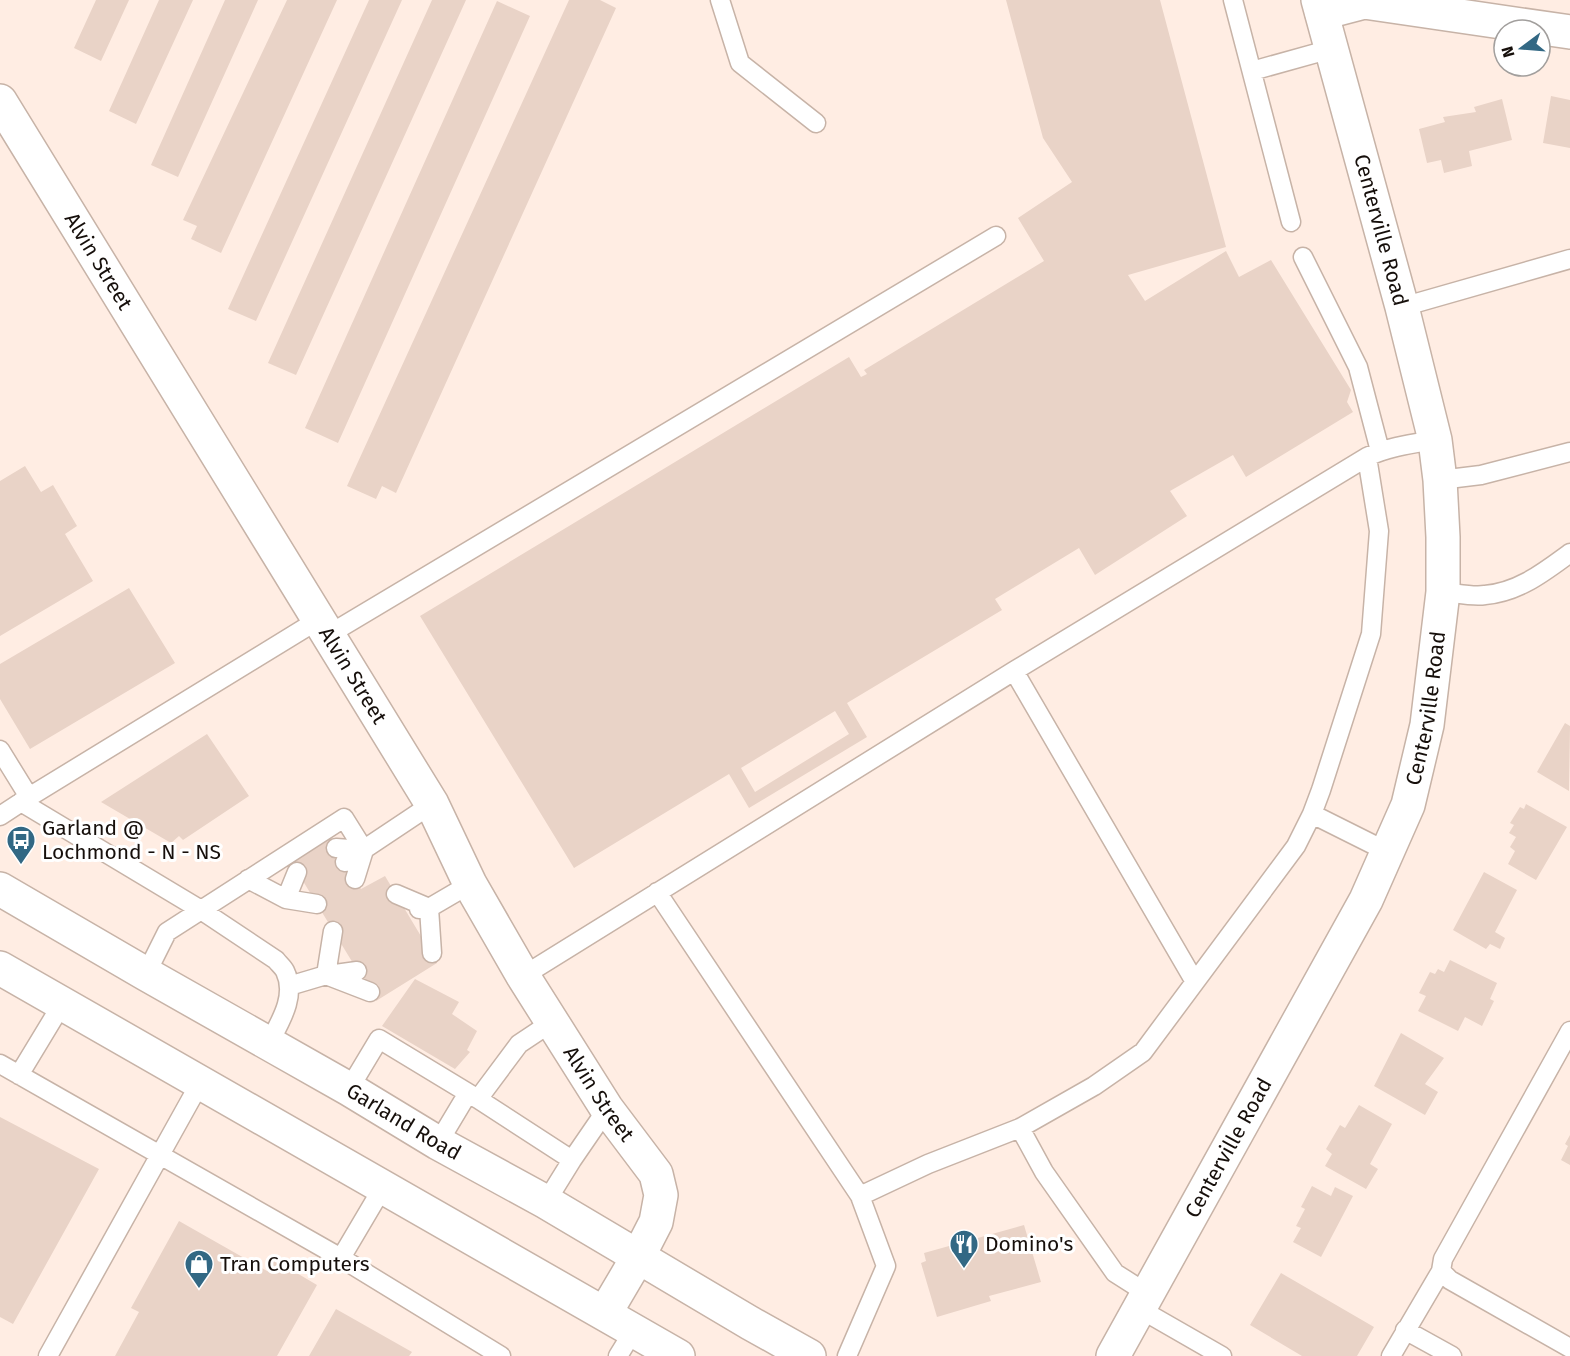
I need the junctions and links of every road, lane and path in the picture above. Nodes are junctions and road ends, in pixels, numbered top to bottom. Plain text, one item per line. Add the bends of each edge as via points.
1 (720, 0) edge
2 (1233, 0) edge
3 (1320, 6) edge
4 (1570, 32) edge
5 (1331, 49) junction
6 (1252, 71) junction
7 (0, 101) edge
8 (816, 123) dead end
9 (1291, 222) dead end
10 (996, 236) dead end
11 (1303, 257) dead end
12 (1570, 260) edge
13 (1402, 307) junction
14 (1435, 440) junction
15 (1570, 452) edge
16 (1373, 454) junction
17 (1440, 480) junction
18 (1570, 553) edge
19 (1443, 592) junction
20 (323, 627) junction
21 (1014, 671) junction
22 (0, 750) edge
23 (25, 799) junction
24 (432, 804) junction
25 (1312, 814) junction
26 (0, 816) edge
27 (364, 850) junction
28 (1388, 852) junction
29 (341, 855) dead end
30 (248, 879) junction
31 (302, 879) dead end
32 (355, 879) dead end
33 (470, 884) junction
34 (0, 889) edge
35 (657, 892) junction
36 (286, 899) junction
37 (401, 902) dead end
38 (316, 904) dead end
39 (429, 908) junction
40 (201, 910) junction
41 (420, 933) dead end
42 (338, 939) dead end
43 (432, 953) dead end
44 (0, 968) edge
45 (357, 971) dead end
46 (146, 974) junction
47 (327, 975) junction
48 (523, 976) junction
49 (1195, 982) junction
50 (289, 986) junction
51 (370, 992) dead end
52 (62, 1004) junction
53 (552, 1022) junction
54 (1570, 1031) edge
55 (269, 1043) junction
56 (0, 1064) edge
57 (19, 1075) junction
58 (200, 1083) junction
59 (349, 1089) junction
60 (473, 1096) junction
61 (607, 1109) junction
62 (1020, 1128) junction
63 (438, 1143) junction
64 (160, 1154) junction
65 (572, 1160) junction
66 (383, 1187) junction
67 (860, 1196) junction
68 (546, 1202) junction
69 (638, 1257) junction
70 (341, 1258) junction
71 (1441, 1271) junction
72 (1144, 1301) junction
73 (605, 1313) junction
74 (1405, 1330) junction
75 (626, 1343) edge
76 (1570, 1348) edge
77 (48, 1356) edge
78 (501, 1356) edge
79 (678, 1356) edge
80 (809, 1356) edge
81 (846, 1356) edge
82 (1113, 1356) edge
83 (1222, 1356) edge
84 (1390, 1356) edge
85 (1452, 1356) edge

1 - 8 lane via 740,63
2 - 6 lane
3 - 4 street via 1364,2
3 - 5 street, Centerville Road
5 - 6 lane
5 - 13 street, Centerville Road
6 - 9 lane
7 - 20 street, Alvin Street
10 - 20 lane
11 - 16 lane via 1358,367
12 - 13 lane
13 - 14 street, Centerville Road
14 - 16 lane
14 - 17 street, Centerville Road
15 - 17 lane via 1481,475
16 - 21 lane
16 - 25 lane via 1379,531 1371,634
17 - 19 street, Centerville Road
18 - 19 lane via 1535,579 1508,590 1484,595
19 - 28 street, Centerville Road via 1427,725 1408,805
20 - 23 lane
20 - 24 street, Alvin Street
21 - 35 lane
21 - 49 lane
22 - 23 lane
23 - 26 lane
23 - 40 lane
24 - 27 lane
24 - 33 street, Alvin Street
25 - 28 lane
25 - 49 lane via 1296,846
27 - 29 lane
27 - 30 lane via 344,818
27 - 32 lane
28 - 72 street, Centerville Road via 1366,900
30 - 36 lane
30 - 40 lane
31 - 36 lane
33 - 39 lane
33 - 48 street, Alvin Street
34 - 46 street, Garland Road
35 - 48 lane
35 - 67 lane
36 - 38 lane
37 - 39 lane
39 - 41 lane
39 - 43 lane
40 - 46 lane via 167,932
40 - 50 lane via 276,960 285,971
42 - 47 lane
44 - 52 street
45 - 47 lane
46 - 55 street, Garland Road
47 - 50 lane
47 - 51 lane
48 - 53 street, Alvin Street
49 - 62 lane via 1143,1052 1094,1086
50 - 55 lane via 286,1010
52 - 57 lane
52 - 58 street
53 - 60 lane via 519,1044
53 - 61 street, Alvin Street
54 - 71 lane via 1443,1259
55 - 59 street, Garland Road
56 - 57 lane
57 - 64 lane
58 - 64 lane
58 - 66 street
59 - 60 lane via 379,1039
59 - 63 street, Garland Road
60 - 63 lane
60 - 65 lane
61 - 65 lane
61 - 69 street, Alvin Street via 656,1174 661,1195 656,1222
62 - 67 lane
62 - 72 lane via 1044,1172 1115,1274
63 - 68 street, Garland Road
64 - 70 lane
64 - 77 lane
65 - 68 lane
66 - 70 lane
66 - 73 street
67 - 81 lane via 886,1266
68 - 69 street, Garland Road
69 - 73 street, Alvin Street
69 - 80 street, Garland Road
70 - 78 lane
71 - 74 lane
71 - 76 lane via 1450,1280
72 - 82 street, Centerville Road
72 - 83 lane
73 - 75 street
74 - 84 lane
74 - 85 lane
75 - 79 street

